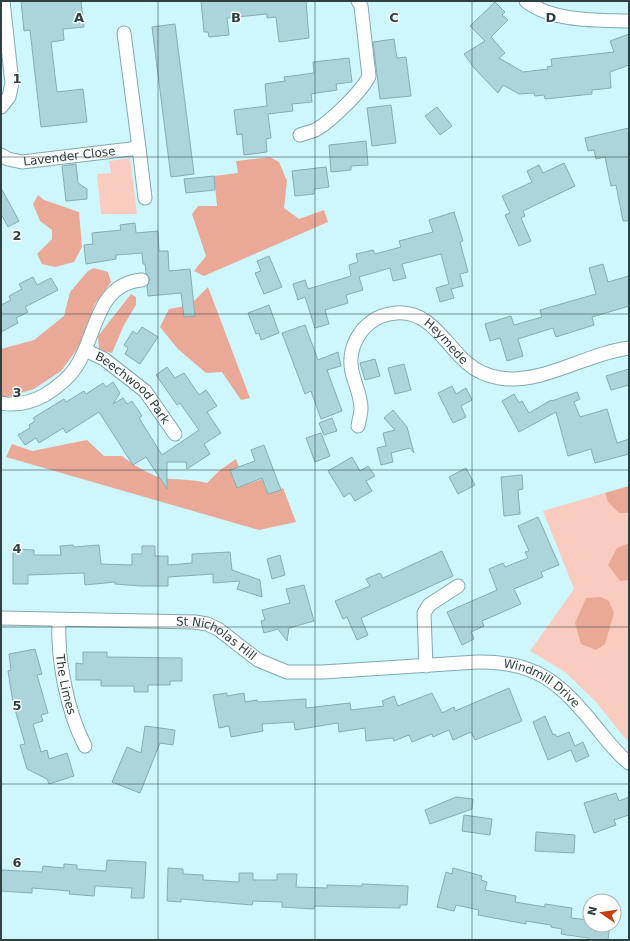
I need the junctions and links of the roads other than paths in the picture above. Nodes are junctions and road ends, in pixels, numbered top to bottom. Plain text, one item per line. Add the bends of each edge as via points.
1 (3, 1) edge
2 (358, 1) edge
3 (526, 1) edge
4 (629, 21) edge
5 (124, 33) dead end
6 (1, 107) edge
7 (300, 135) dead end
8 (139, 148) junction
9 (1, 155) edge
10 (145, 198) dead end
11 (142, 280) dead end
12 (629, 348) edge
13 (85, 350) junction
14 (1, 403) edge
15 (358, 426) dead end
16 (175, 434) dead end
17 (458, 586) dead end
18 (1, 618) edge
19 (59, 620) junction
20 (426, 666) junction
21 (85, 746) dead end
22 (629, 763) edge

1 - 6 street via 12,83 9,96
2 - 7 street via 361,6 369,76 357,94 318,128
3 - 4 street via 532,6 569,17
5 - 8 street
8 - 9 street, Lavender Close via 22,162
8 - 10 street
11 - 13 street, Beechwood Park via 130,281 117,288 106,301
12 - 15 street, Heymede via 613,350 525,378 500,378 467,363 425,320 407,314 388,314 376,318 367,325 354,345 351,369 361,407
13 - 14 street, Beechwood Park via 76,367 51,391 26,402 9,405
13 - 16 street, Beechwood Park via 104,359 145,391
17 - 20 street via 429,605 424,613
18 - 19 street, St Nicholas Hill
19 - 20 street, St Nicholas Hill via 207,624 218,629 258,660 287,672
19 - 21 street, The Limes via 58,643 66,685 74,722
20 - 22 street, Windmill Drive via 498,662 518,665 552,680 568,694

